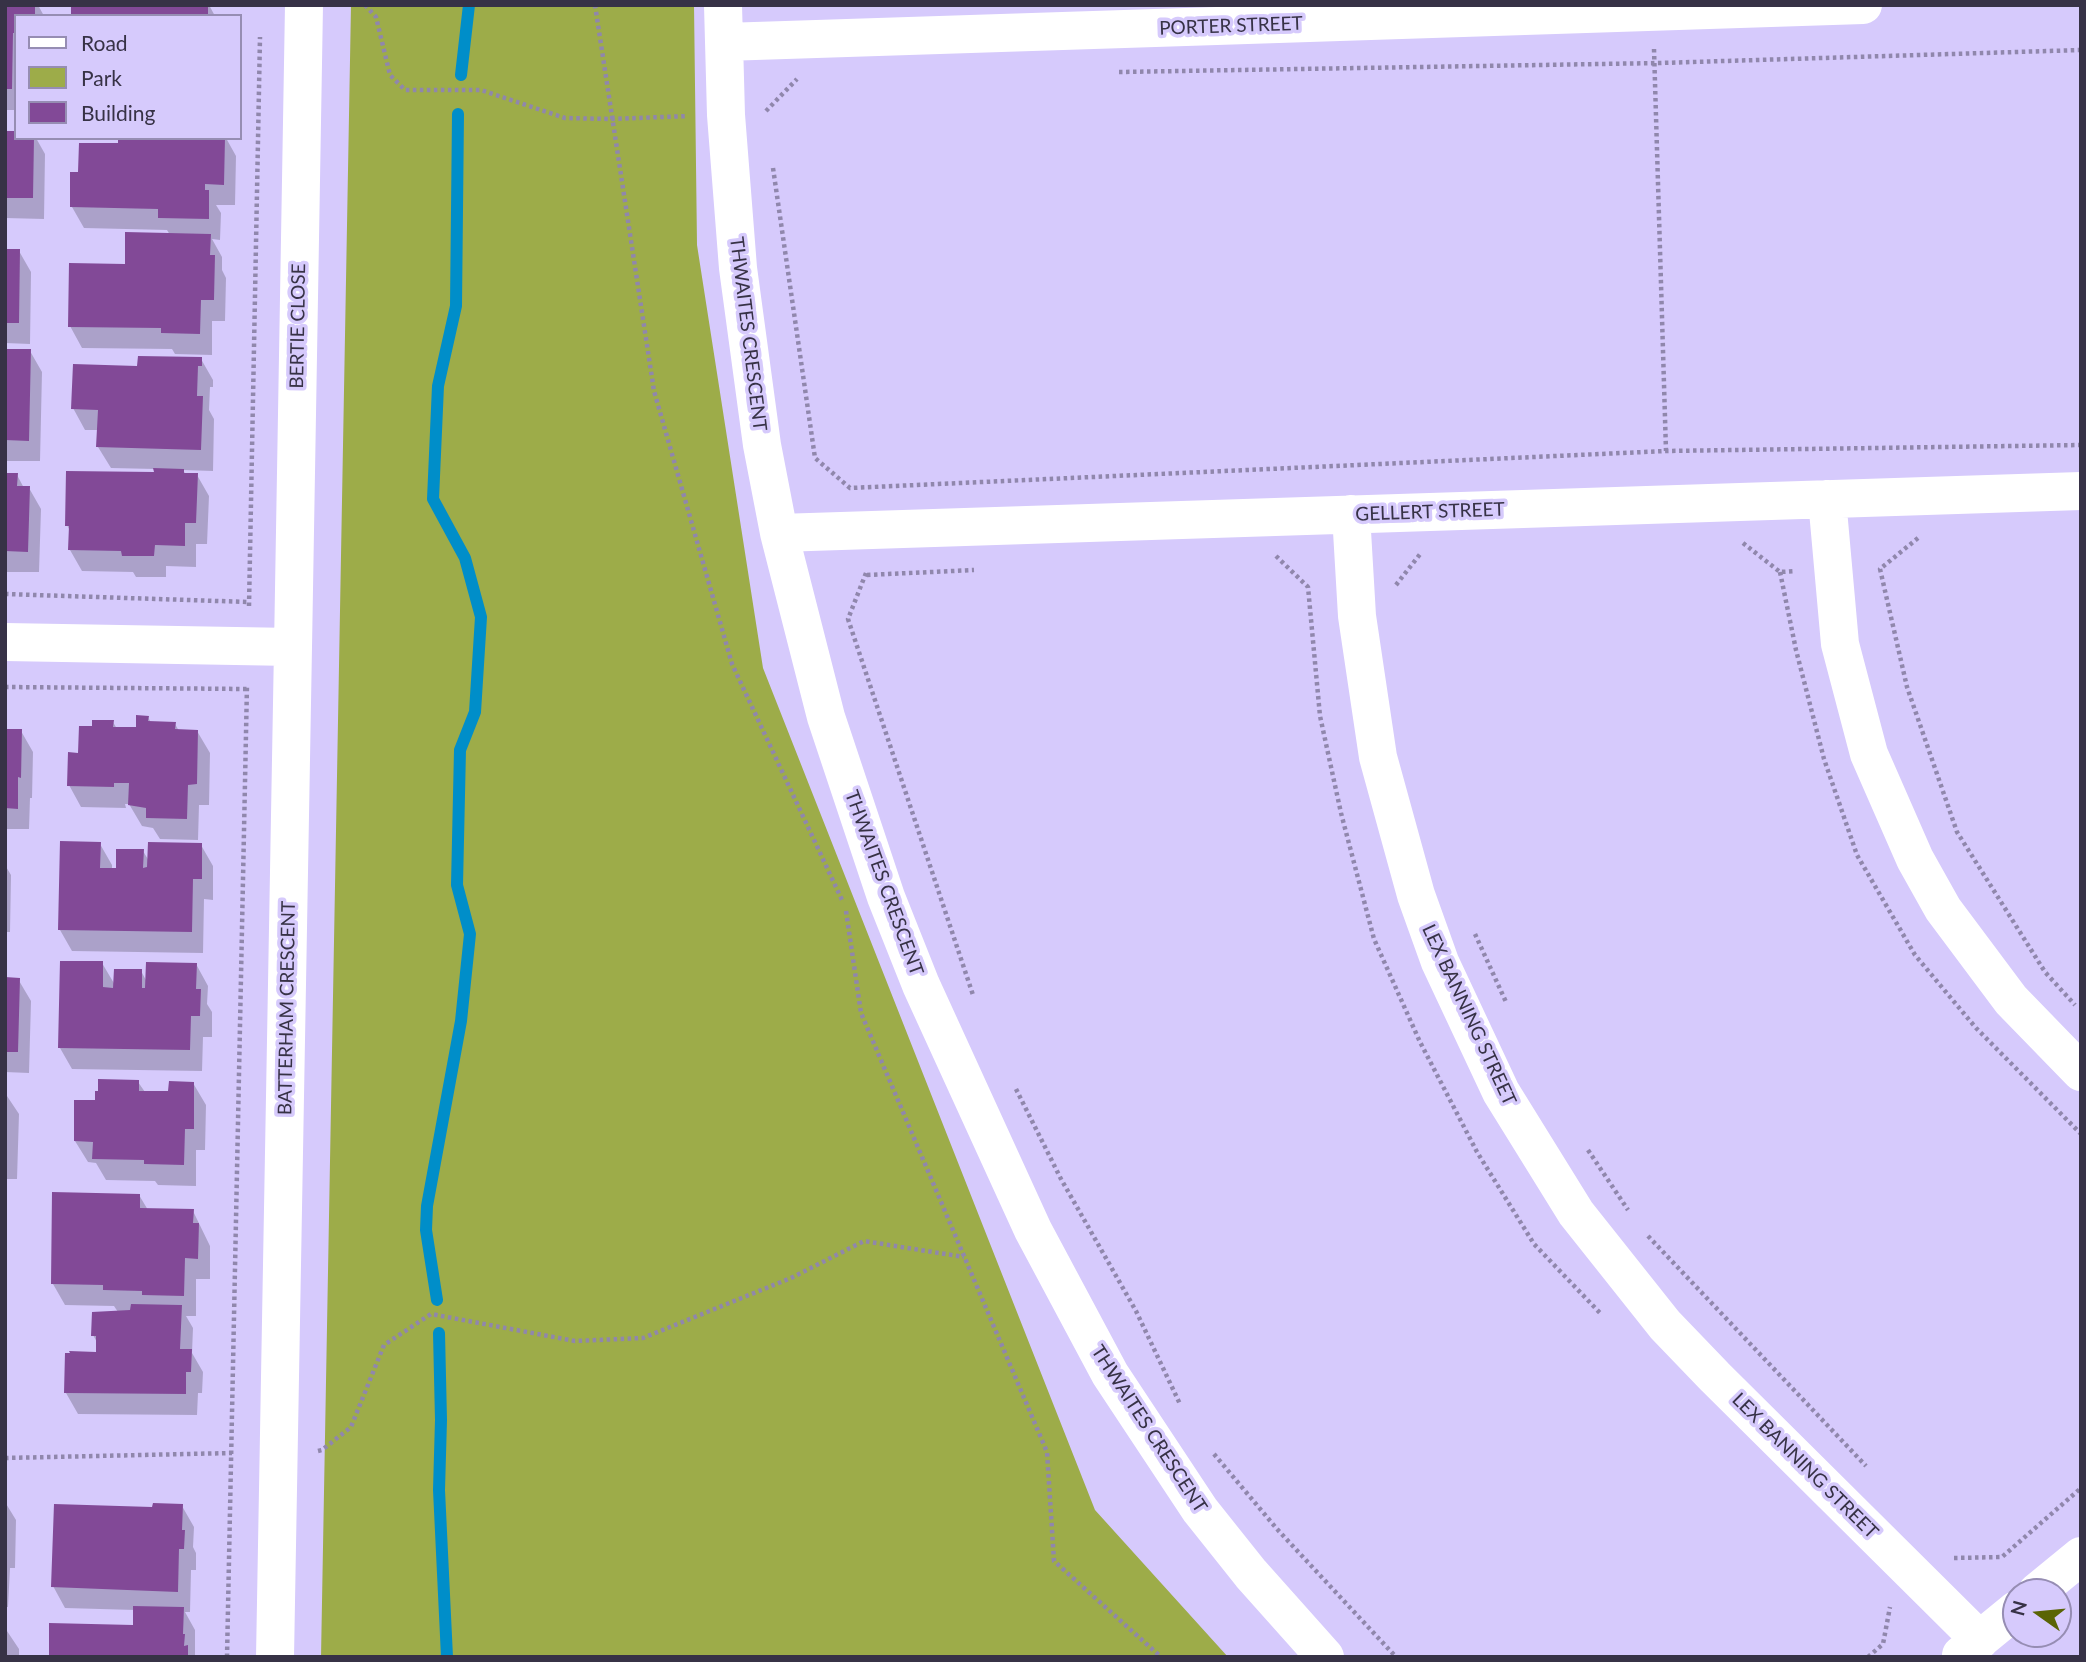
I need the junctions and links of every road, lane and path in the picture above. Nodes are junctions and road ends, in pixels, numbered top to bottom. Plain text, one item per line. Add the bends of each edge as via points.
1 (304, 5) edge
2 (365, 5) edge
3 (723, 5) edge
4 (1863, 5) edge
5 (1652, 12) junction
6 (260, 33) dead end
7 (724, 43) junction
8 (2081, 50) edge
9 (1654, 63) junction
10 (1118, 72) dead end
11 (798, 78) dead end
12 (765, 112) dead end
13 (611, 119) dead end
14 (773, 168) dead end
15 (2081, 445) edge
16 (1666, 451) junction
17 (2081, 491) edge
18 (1826, 499) junction
19 (1351, 514) junction
20 (779, 533) junction
21 (1923, 534) dead end
22 (1742, 542) dead end
23 (1428, 544) dead end
24 (1780, 572) dead end
25 (866, 575) dead end
26 (1391, 592) dead end
27 (5, 594) edge
28 (249, 602) junction
29 (5, 642) edge
30 (248, 646) junction
31 (293, 647) junction
32 (5, 687) edge
33 (247, 689) junction
34 (1470, 922) dead end
35 (1507, 1005) dead end
36 (976, 1006) dead end
37 (2081, 1010) edge
38 (2081, 1072) edge
39 (1011, 1080) dead end
40 (1580, 1139) dead end
41 (1630, 1214) dead end
42 (1647, 1234) dead end
43 (965, 1257) dead end
44 (1186, 1415) dead end
45 (1209, 1447) dead end
46 (279, 1452) junction
47 (231, 1453) junction
48 (5, 1458) edge
49 (1867, 1467) dead end
50 (2081, 1488) edge
51 (2081, 1556) edge
52 (1952, 1558) dead end
53 (2055, 1578) edge
54 (2002, 1621) edge
55 (1969, 1648) edge
56 (227, 1657) edge
57 (275, 1657) edge
58 (1325, 1657) edge
59 (1396, 1657) edge

1 - 31 street, BERTIE CLOSE
2 - 13 path via 376,17 390,75 405,90 481,90 565,118
3 - 7 street, THWAITES CRESCENT
4 - 5 street, PORTER STREET
5 - 7 street, PORTER STREET
5 - 9 path
6 - 28 path
7 - 20 street, THWAITES CRESCENT via 738,268
8 - 9 path
9 - 10 path
9 - 16 path
11 - 12 path
14 - 16 path via 815,457 850,488
15 - 16 path
17 - 18 street, GELLERT STREET
18 - 19 street, GELLERT STREET
18 - 38 street via 1840,644 1869,754 1915,859 1943,909 2011,1000
19 - 20 street, GELLERT STREET
19 - 55 street, LEX BANNING STREET via 1357,616 1378,757 1416,895 1440,962 1501,1091 1576,1213 1665,1325
20 - 58 street, THWAITES CRESCENT via 826,717 886,897 921,985 1033,1230 1110,1374 1200,1510
21 - 37 path via 1880,569 1907,687 1957,832 2045,972
22 - 24 path
23 - 26 path
25 - 36 path via 848,619
27 - 28 path
28 - 30 path
29 - 30 street
30 - 31 street
30 - 33 path
31 - 46 street, BATTERHAM CRESCENT
32 - 33 path
33 - 47 path
34 - 35 path
39 - 44 path via 1136,1311
40 - 41 path
42 - 49 path
43 - 46 path via 864,1241 791,1278 643,1338 575,1341 431,1314 384,1345 351,1427 322,1450
45 - 59 path via 1277,1529
46 - 47 path
46 - 57 street, BATTERHAM CRESCENT
47 - 48 path
47 - 56 path
50 - 52 path via 2002,1557
51 - 53 street
54 - 55 street

